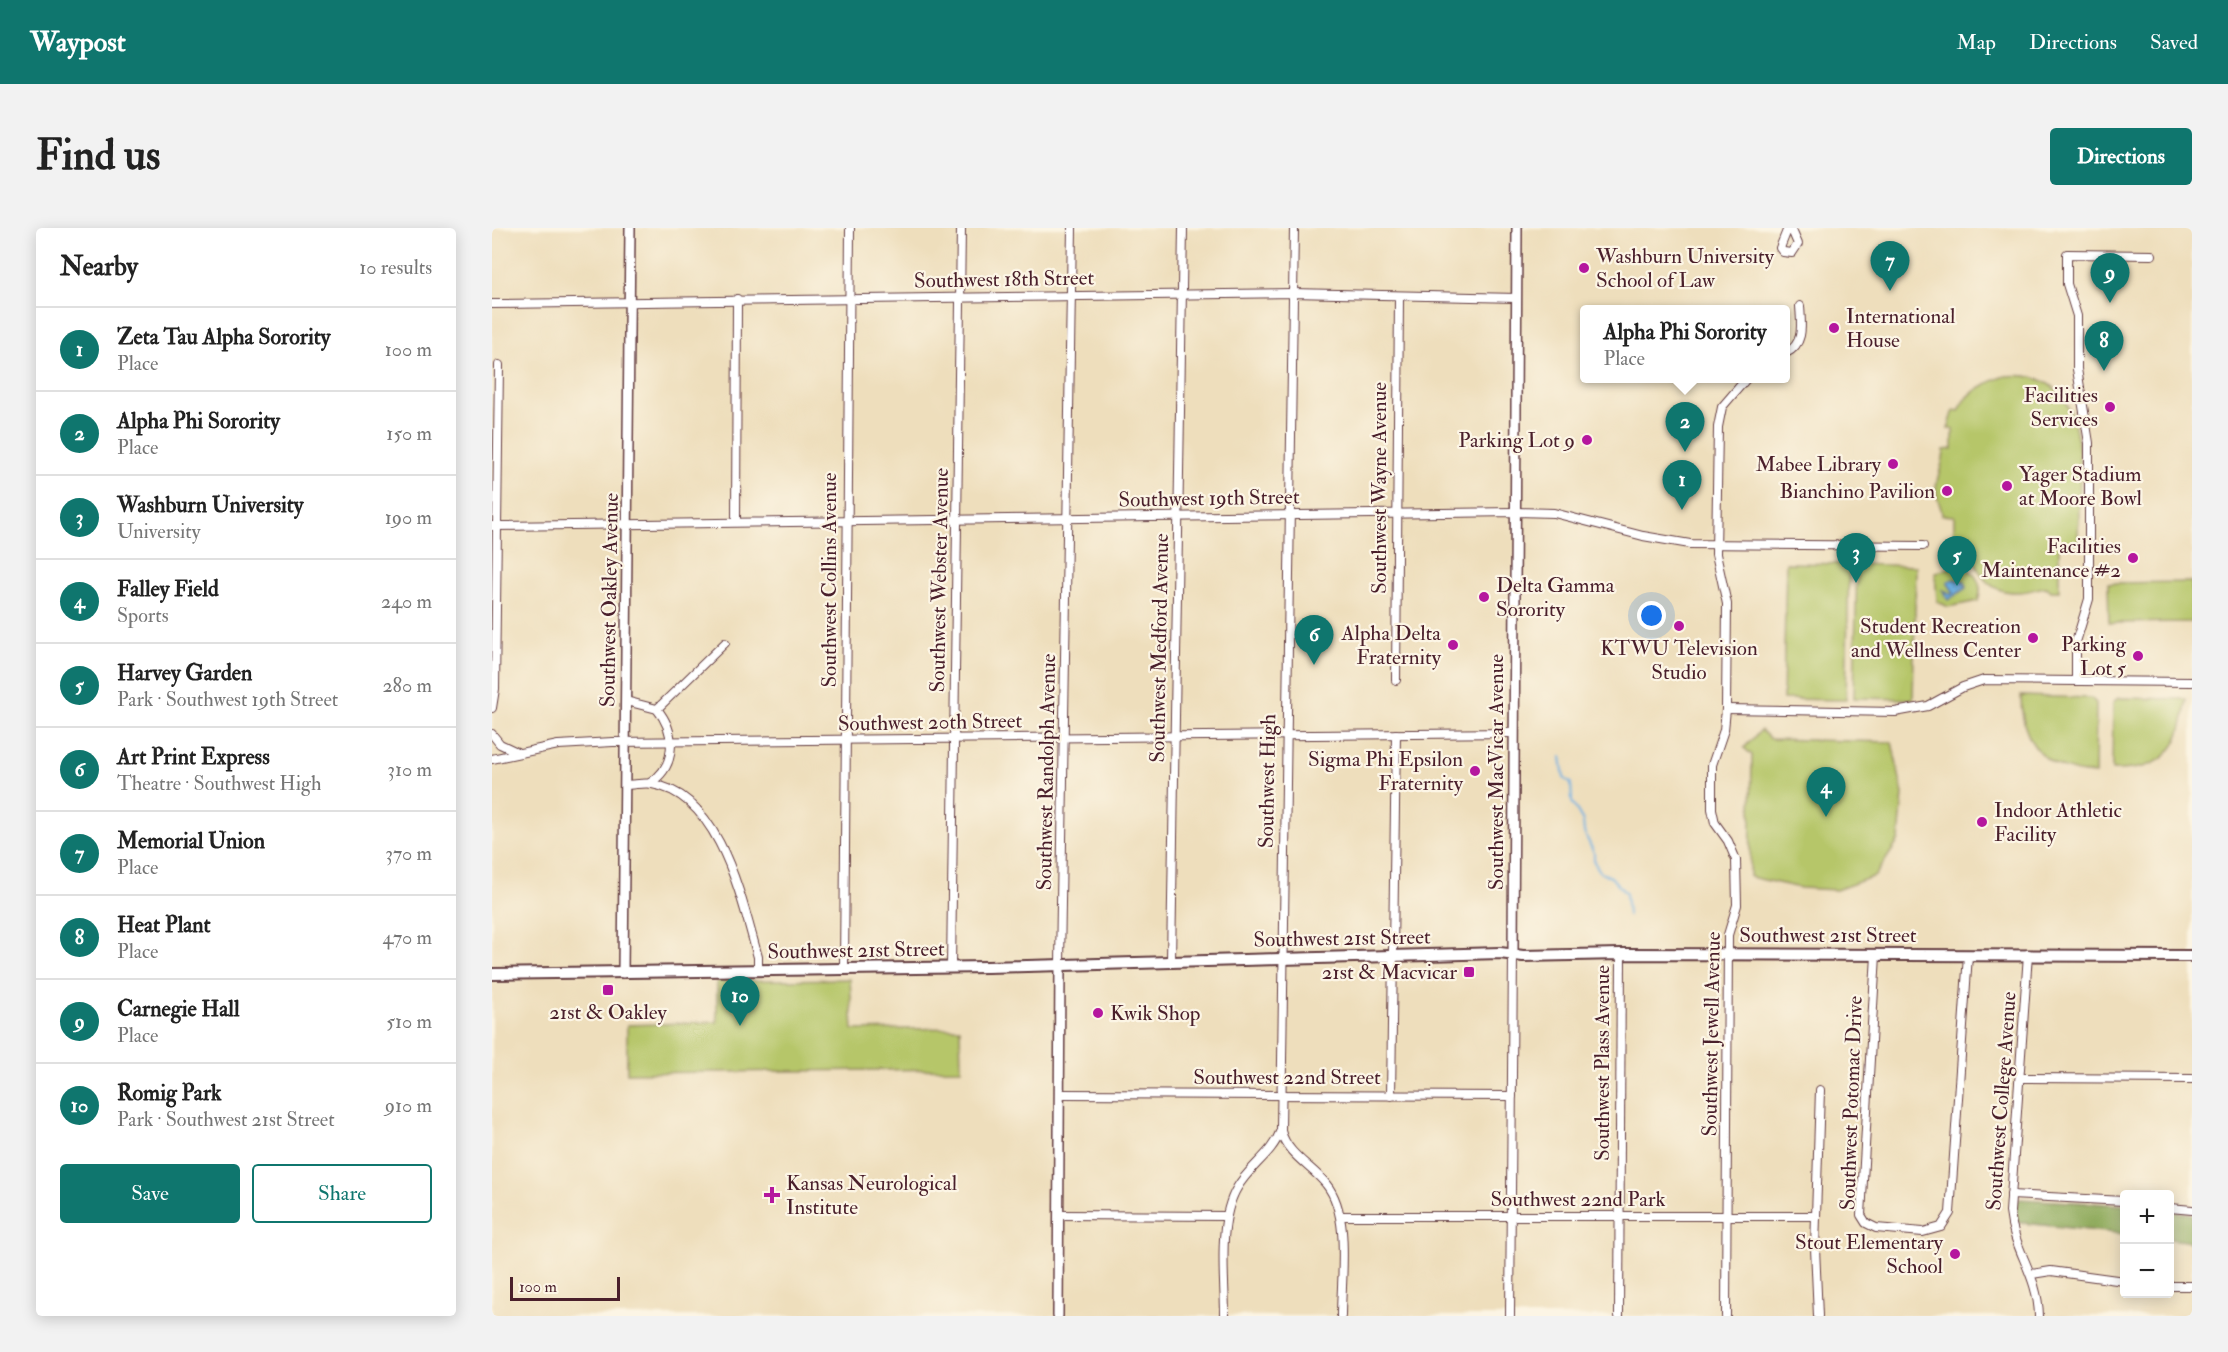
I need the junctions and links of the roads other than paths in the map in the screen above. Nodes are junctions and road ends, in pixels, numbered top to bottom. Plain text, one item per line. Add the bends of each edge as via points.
1 (630, 228) edge
2 (850, 228) edge
3 (961, 228) edge
4 (1072, 228) edge
5 (1183, 228) edge
6 (1294, 228) edge
7 (1517, 228) edge
8 (2152, 255) dead end
9 (1293, 293) junction
10 (1182, 295) junction
11 (1071, 296) junction
12 (960, 297) junction
13 (1399, 297) junction
14 (849, 298) junction
15 (1517, 298) junction
16 (737, 299) junction
17 (629, 303) junction
18 (492, 304) edge
19 (1800, 306) dead end
20 (1790, 350) edge
21 (499, 365) dead end
22 (1743, 383) edge
23 (495, 400) edge
24 (495, 429) edge
25 (1515, 512) junction
26 (1397, 513) junction
27 (1289, 514) junction
28 (1180, 516) junction
29 (1068, 518) junction
30 (958, 519) junction
31 (848, 521) junction
32 (736, 522) junction
33 (627, 524) junction
34 (494, 526) edge
35 (1716, 544) junction
36 (1923, 546) dead end
37 (725, 643) dead end
38 (1396, 680) dead end
39 (2076, 680) junction
40 (2192, 682) edge
41 (626, 701) junction
42 (492, 708) edge
43 (657, 709) junction
44 (1726, 709) junction
45 (1513, 733) junction
46 (492, 734) edge
47 (1286, 734) junction
48 (1396, 734) junction
49 (1176, 736) junction
50 (1065, 738) junction
51 (955, 740) junction
52 (846, 741) junction
53 (625, 742) junction
54 (671, 742) junction
55 (518, 752) junction
56 (492, 759) edge
57 (650, 783) junction
58 (625, 785) junction
59 (1513, 954) junction
60 (1621, 954) junction
61 (1728, 954) junction
62 (2028, 954) junction
63 (1876, 955) junction
64 (1968, 955) junction
65 (2192, 956) edge
66 (1393, 957) junction
67 (1282, 958) junction
68 (1171, 961) junction
69 (1060, 964) junction
70 (951, 968) junction
71 (844, 969) junction
72 (758, 971) junction
73 (623, 972) junction
74 (492, 974) edge
75 (2020, 1078) junction
76 (2192, 1079) edge
77 (1820, 1090) dead end
78 (1061, 1094) junction
79 (1281, 1096) junction
80 (1391, 1096) junction
81 (1512, 1096) junction
82 (1281, 1130) junction
83 (2011, 1195) junction
84 (2120, 1201) edge
85 (2174, 1208) edge
86 (2192, 1210) edge
87 (1059, 1215) junction
88 (1226, 1216) junction
89 (1341, 1216) junction
90 (1816, 1216) junction
91 (1511, 1217) junction
92 (1618, 1217) junction
93 (1726, 1217) junction
94 (2032, 1274) junction
95 (2120, 1280) edge
96 (2174, 1286) edge
97 (2192, 1286) edge
98 (1058, 1316) edge
99 (1225, 1316) edge
100 (1341, 1316) edge
101 (1510, 1316) edge
102 (1619, 1316) edge
103 (1726, 1316) edge
104 (1818, 1316) edge
105 (2039, 1316) edge

1 - 17 street, Southwest Oakley Avenue
2 - 14 street, Southwest Collins Avenue
3 - 12 street, Southwest Webster Avenue
4 - 11 street, Southwest Randolph Avenue
5 - 10 street, Southwest Medford Avenue
6 - 9 street, Southwest High
7 - 15 street, Southwest MacVicar Avenue
8 - 39 street via 2067,254 2067,284 2077,316 2077,369 2089,436 2089,599 2076,642
9 - 10 street, Southwest 18th Street
9 - 13 street, Southwest 18th Street
9 - 27 street, Southwest High
10 - 11 street, Southwest 18th Street
10 - 28 street, Southwest Medford Avenue
11 - 12 street, Southwest 18th Street
11 - 29 street, Southwest Randolph Avenue
12 - 14 street, Southwest 18th Street
12 - 30 street, Southwest Webster Avenue
13 - 15 street, Southwest 18th Street
13 - 26 street, Southwest Wayne Avenue
14 - 16 street, Southwest 18th Street
14 - 31 street, Southwest Collins Avenue
15 - 25 street, Southwest MacVicar Avenue
16 - 17 street, Southwest 18th Street
16 - 32 street
17 - 18 street, Southwest 18th Street
17 - 33 street, Southwest Oakley Avenue
19 - 20 street via 1800,338
21 - 23 street
22 - 35 street, Southwest Jewell Avenue via 1722,407 1719,419
23 - 24 street
24 - 34 street
25 - 26 street, Southwest 19th Street
25 - 35 street, Southwest 19th Street via 1571,516 1668,541
25 - 45 street, Southwest MacVicar Avenue
26 - 27 street, Southwest 19th Street
26 - 38 street, Southwest Wayne Avenue
27 - 28 street, Southwest 19th Street
27 - 47 street, Southwest High
28 - 29 street, Southwest 19th Street
28 - 49 street, Southwest Medford Avenue
29 - 30 street, Southwest 19th Street
29 - 50 street, Southwest Randolph Avenue
30 - 31 street, Southwest 19th Street
30 - 51 street, Southwest Webster Avenue
31 - 32 street, Southwest 19th Street
31 - 52 street, Southwest Collins Avenue
32 - 33 street, Southwest 19th Street
33 - 34 street, Southwest 19th Street
33 - 41 street, Southwest Oakley Avenue
34 - 42 street
35 - 36 street, Southwest 19th Street
35 - 44 street, Southwest Jewell Avenue via 1727,604
37 - 43 street
39 - 40 street
39 - 44 street via 1984,680 1928,706 1895,712
41 - 43 street
41 - 53 street, Southwest Oakley Avenue
43 - 54 street via 667,724
44 - 61 street, Southwest Jewell Avenue via 1712,765 1712,809 1718,829 1736,860 1737,905 1728,935
45 - 48 street, Southwest 20th Street
45 - 59 street, Southwest MacVicar Avenue
46 - 55 street via 500,744
47 - 48 street, Southwest 20th Street
47 - 49 street, Southwest 20th Street
47 - 67 street, Southwest High
48 - 66 street
49 - 50 street, Southwest 20th Street
49 - 68 street, Southwest Medford Avenue
50 - 51 street, Southwest 20th Street
50 - 69 street, Southwest Randolph Avenue
51 - 52 street, Southwest 20th Street
51 - 70 street, Southwest Webster Avenue
52 - 54 street, Southwest 20th Street
52 - 71 street, Southwest Collins Avenue
53 - 54 street, Southwest 20th Street
53 - 55 street, Southwest 20th Street via 558,744
53 - 58 street, Southwest Oakley Avenue
54 - 57 street via 667,763
55 - 56 street, Southwest 20th Street
57 - 58 street
57 - 72 street via 688,801 716,837 738,888 758,957
58 - 73 street, Southwest Oakley Avenue
59 - 60 main road, Southwest 21st Street
59 - 66 main road, Southwest 21st Street
59 - 81 street, Southwest MacVicar Avenue
60 - 61 main road, Southwest 21st Street
60 - 92 street, Southwest Plass Avenue
61 - 63 main road, Southwest 21st Street
61 - 93 street, Southwest Jewell Avenue
62 - 64 main road, Southwest 21st Street
62 - 65 main road, Southwest 21st Street
62 - 75 street, Southwest College Avenue
63 - 64 main road, Southwest 21st Street
63 - 64 street, Southwest Potomac Drive via 1861,1215 1876,1228 1923,1232 1941,1227 1950,1213
66 - 67 main road, Southwest 21st Street
66 - 80 street
67 - 68 main road, Southwest 21st Street
67 - 79 street, Southwest High
68 - 69 main road, Southwest 21st Street
69 - 70 main road, Southwest 21st Street
69 - 78 street, Southwest Randolph Avenue
70 - 71 main road, Southwest 21st Street
71 - 72 main road, Southwest 21st Street
72 - 73 main road, Southwest 21st Street
73 - 74 main road, Southwest 21st Street
75 - 76 street
75 - 83 street, Southwest College Avenue
77 - 90 street
78 - 79 street, Southwest 22nd Street
78 - 87 street, Southwest Randolph Avenue
79 - 80 street, Southwest 22nd Street
79 - 82 street, Southwest High
80 - 81 street, Southwest 22nd Street
81 - 91 street, Southwest MacVicar Avenue
82 - 88 street via 1270,1151 1236,1189
82 - 89 street via 1303,1164 1326,1184
83 - 84 street
83 - 94 street, Southwest College Avenue via 2013,1234
85 - 86 street
87 - 88 street
87 - 98 street, Southwest Randolph Avenue
88 - 99 street
89 - 91 street, Southwest 22nd Park
89 - 100 street
90 - 93 street, Southwest 22nd Park
90 - 104 street
91 - 92 street, Southwest 22nd Park
91 - 101 street, Southwest MacVicar Avenue
92 - 93 street, Southwest 22nd Park
92 - 102 street, Southwest Plass Avenue
93 - 103 street, Southwest Jewell Avenue
94 - 95 street via 2051,1271
94 - 105 street, Southwest College Avenue
96 - 97 street

